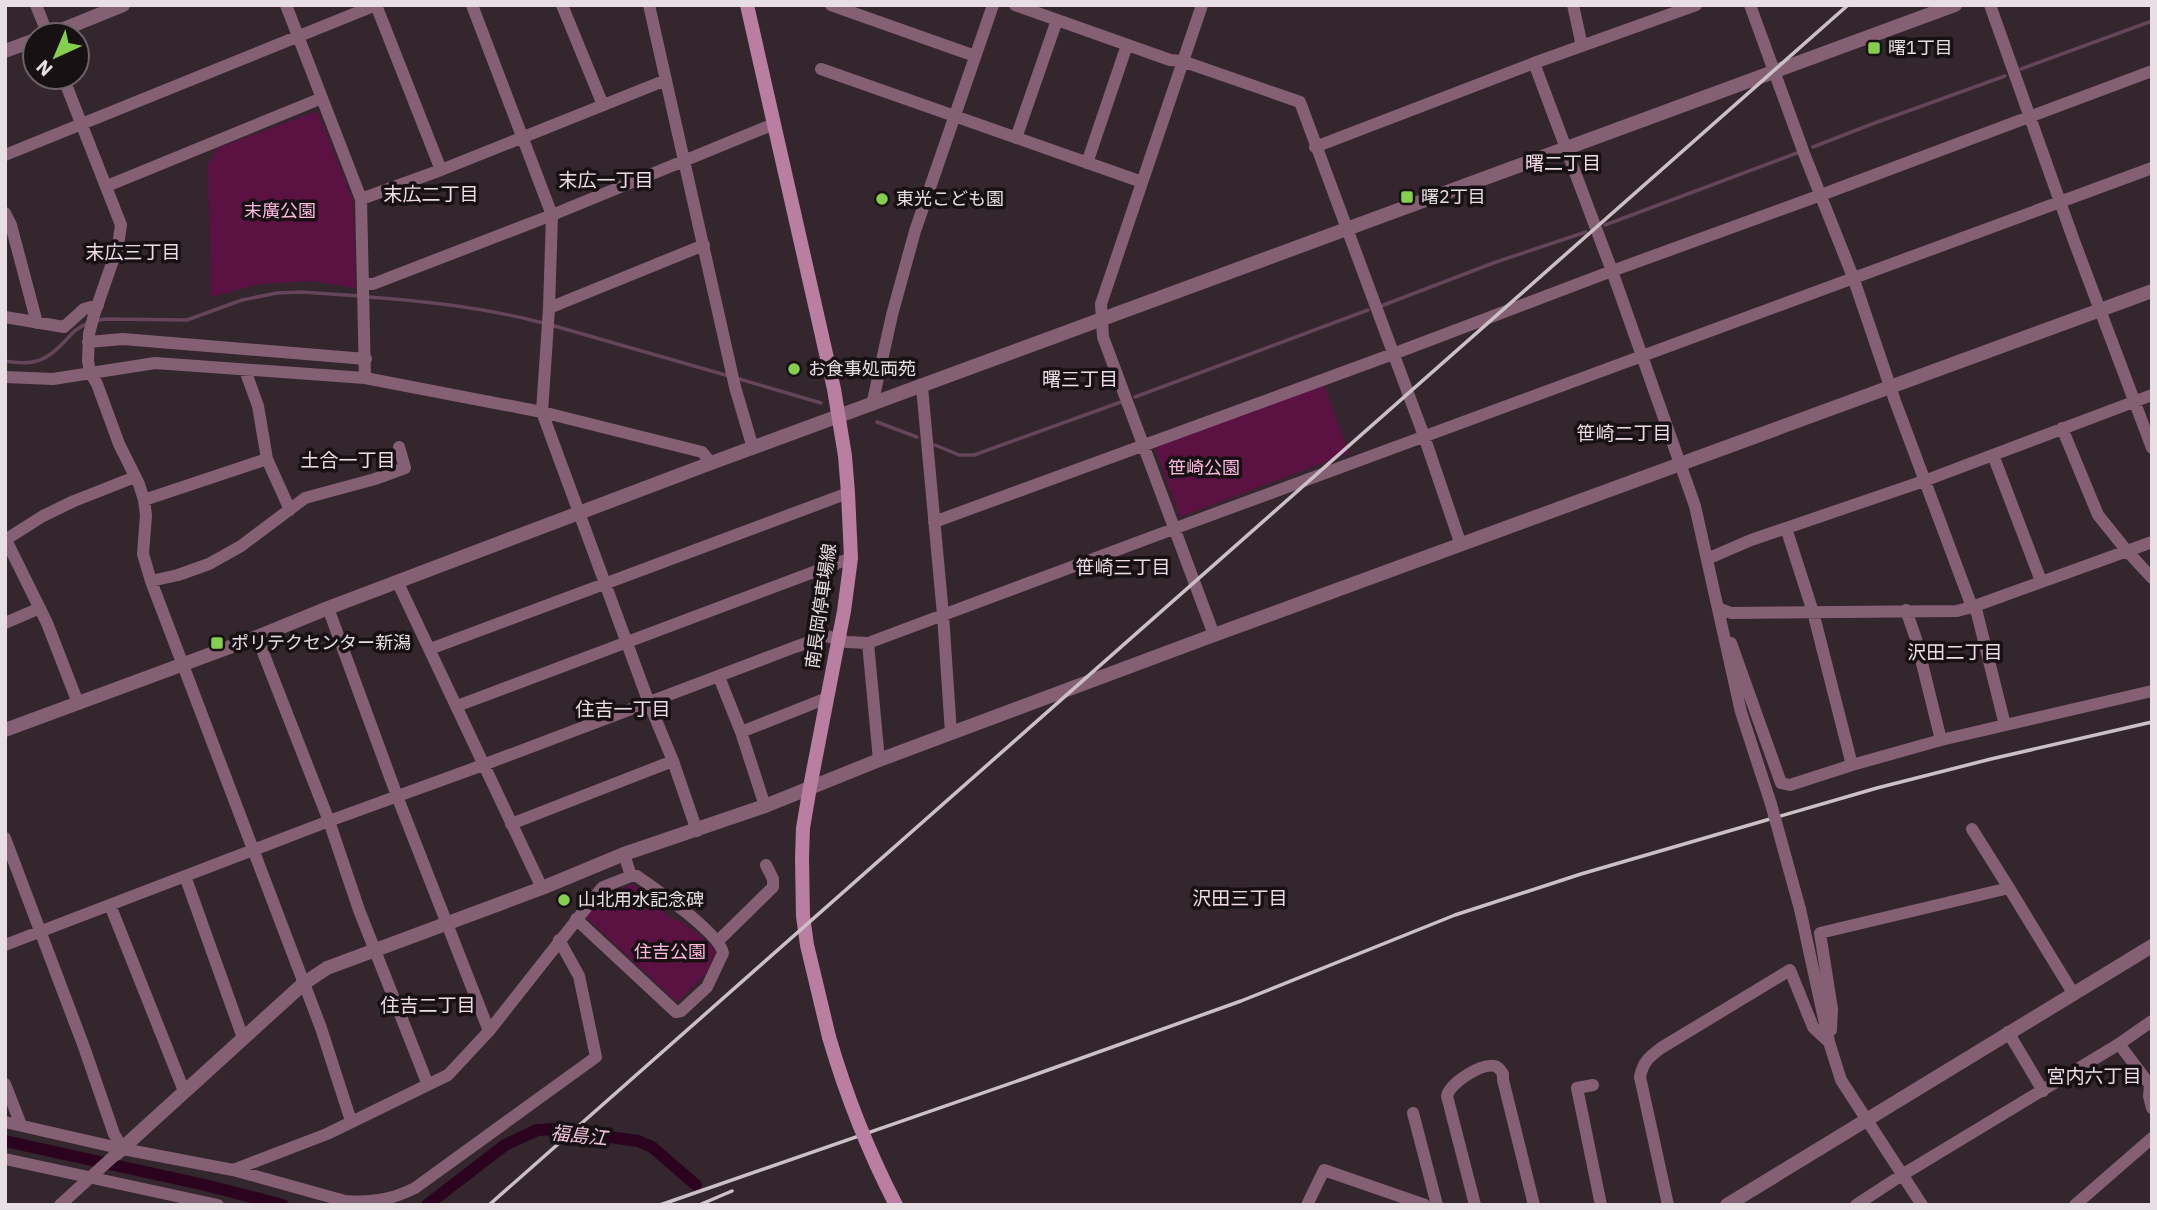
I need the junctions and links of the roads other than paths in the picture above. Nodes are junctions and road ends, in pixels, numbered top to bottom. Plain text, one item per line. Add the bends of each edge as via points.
1 (123, 5) edge
2 (286, 5) edge
3 (471, 5) edge
4 (562, 5) edge
5 (649, 5) edge
6 (747, 5) edge
7 (831, 5) edge
8 (993, 5) edge
9 (1015, 5) edge
10 (1202, 5) edge
11 (1573, 5) edge
12 (1696, 5) edge
13 (1750, 5) edge
14 (1955, 5) edge
15 (1990, 5) edge
16 (1057, 20) junction
17 (84, 21) edge
18 (298, 37) junction
19 (1127, 45) junction
20 (1583, 46) junction
21 (975, 56) junction
22 (1182, 61) junction
23 (1534, 63) junction
24 (821, 69) dead end
25 (2152, 71) edge
26 (1775, 72) junction
27 (666, 80) junction
28 (69, 91) edge
29 (322, 98) junction
30 (603, 105) junction
31 (955, 117) junction
32 (2031, 117) junction
33 (80, 124) junction
34 (774, 124) junction
35 (523, 137) junction
36 (1016, 138) junction
37 (1315, 147) junction
38 (1567, 149) junction
39 (5, 155) edge
40 (684, 160) junction
41 (1087, 163) junction
42 (2152, 167) edge
43 (441, 170) junction
44 (1142, 181) junction
45 (107, 186) junction
46 (1821, 195) junction
47 (361, 199) junction
48 (2060, 202) junction
49 (5, 213) edge
50 (552, 215) junction
51 (1346, 229) junction
52 (704, 245) junction
53 (1612, 271) junction
54 (1853, 277) junction
55 (363, 286) junction
56 (2152, 290) edge
57 (96, 310) junction
58 (2100, 310) junction
59 (549, 312) junction
60 (5, 317) edge
61 (1101, 320) junction
62 (37, 323) junction
63 (89, 338) junction
64 (1393, 354) junction
65 (1642, 355) junction
66 (366, 359) junction
67 (245, 370) junction
68 (90, 372) junction
69 (5, 377) edge
70 (365, 378) junction
71 (922, 387) junction
72 (1890, 387) junction
73 (2152, 395) edge
74 (2135, 402) junction
75 (872, 405) junction
76 (541, 412) junction
77 (839, 417) junction
78 (2062, 428) junction
79 (1424, 436) junction
80 (1145, 444) junction
81 (399, 447) dead end
82 (753, 448) junction
83 (2152, 448) edge
84 (1993, 455) junction
85 (267, 459) junction
86 (711, 463) junction
87 (1680, 465) junction
88 (135, 477) junction
89 (1924, 481) junction
90 (848, 493) junction
91 (144, 500) junction
92 (290, 510) junction
93 (580, 513) junction
94 (934, 522) junction
95 (1176, 528) junction
96 (1786, 528) junction
97 (6, 540) edge
98 (2152, 542) edge
99 (1461, 545) junction
100 (2127, 551) junction
101 (851, 558) junction
102 (1707, 559) junction
103 (2152, 578) edge
104 (150, 581) junction
105 (2041, 581) junction
106 (398, 583) junction
107 (606, 584) junction
108 (1972, 607) junction
109 (40, 608) junction
110 (328, 608) junction
111 (1718, 608) junction
112 (1906, 610) junction
113 (1813, 611) junction
114 (943, 615) junction
115 (5, 623) edge
116 (1721, 627) junction
117 (1214, 635) junction
118 (257, 637) junction
119 (838, 639) junction
120 (627, 642) junction
121 (868, 643) junction
122 (430, 649) junction
123 (181, 665) junction
124 (719, 677) junction
125 (2152, 691) edge
126 (827, 698) junction
127 (78, 702) junction
128 (649, 703) junction
129 (457, 706) junction
130 (2005, 724) junction
131 (5, 730) edge
132 (741, 732) junction
133 (951, 733) junction
134 (1941, 740) junction
135 (879, 760) junction
136 (673, 761) junction
137 (483, 765) junction
138 (1852, 765) junction
139 (810, 787) junction
140 (397, 796) junction
141 (765, 806) junction
142 (329, 821) junction
143 (512, 824) junction
144 (1972, 829) dead end
145 (697, 831) junction
146 (5, 838) edge
147 (252, 850) junction
148 (624, 855) junction
149 (766, 864) dead end
150 (591, 869) junction
151 (185, 876) junction
152 (631, 876) junction
153 (542, 888) junction
154 (2009, 888) junction
155 (601, 889) junction
156 (110, 905) junction
157 (576, 919) junction
158 (446, 924) junction
159 (41, 931) junction
160 (559, 940) junction
161 (718, 941) junction
162 (5, 945) edge
163 (2152, 946) edge
164 (375, 950) junction
165 (303, 984) junction
166 (2073, 993) junction
167 (2152, 1021) edge
168 (489, 1031) junction
169 (2008, 1032) junction
170 (243, 1038) junction
171 (1829, 1042) junction
172 (2119, 1044) junction
173 (5, 1084) edge
174 (428, 1085) junction
175 (1593, 1085) dead end
176 (184, 1091) junction
177 (2043, 1091) junction
178 (2152, 1108) edge
179 (1413, 1113) dead end
180 (351, 1121) junction
181 (1866, 1121) junction
182 (5, 1122) edge
183 (21, 1125) junction
184 (2152, 1138) edge
185 (119, 1151) junction
186 (5, 1159) edge
187 (233, 1170) junction
188 (93, 1175) junction
189 (1902, 1175) junction
190 (209, 1204) edge
191 (1422, 1204) edge
192 (60, 1205) edge
193 (896, 1205) edge
194 (1307, 1205) edge
195 (1437, 1205) edge
196 (1475, 1205) edge
197 (1535, 1205) edge
198 (1601, 1205) edge
199 (1668, 1205) edge
200 (1727, 1205) edge
201 (1856, 1205) edge
202 (1922, 1205) edge
203 (2075, 1205) edge

1 - 17 street
2 - 18 street
3 - 35 street
4 - 30 street
5 - 27 street
6 - 34 main road, 南長岡停車場線
7 - 21 street
8 - 21 street
9 - 16 street
10 - 22 street
11 - 20 street
12 - 20 street
13 - 26 street
14 - 26 street
15 - 32 street
16 - 19 street
16 - 36 street
18 - 29 street
18 - 33 street
18 - 43 street via 376,5
19 - 22 street
19 - 41 street
20 - 23 street
21 - 31 street
22 - 37 street via 1300,102
22 - 44 street
23 - 37 street
23 - 38 street
24 - 31 street
25 - 32 street
26 - 38 street
26 - 46 street
27 - 30 street
27 - 40 street
28 - 33 street
29 - 45 street
29 - 47 street
30 - 35 street
31 - 36 street
31 - 75 street via 915,232
32 - 46 street
32 - 48 street
33 - 39 street
33 - 45 street
34 - 40 street
34 - 77 main road, 南長岡停車場線
35 - 43 street
35 - 50 street
36 - 41 street
37 - 51 street
38 - 51 street
38 - 53 street
40 - 50 street
40 - 52 street
41 - 44 street
42 - 48 street
43 - 47 street
44 - 61 street via 1101,304
45 - 57 street via 121,225
46 - 53 street
46 - 54 street
47 - 55 street
48 - 54 street
48 - 58 street
49 - 62 street
50 - 55 street
50 - 59 street
51 - 61 street
51 - 64 street
52 - 59 street
52 - 82 street
53 - 64 street
53 - 65 street
54 - 65 street
54 - 72 street
55 - 66 street
56 - 58 street
57 - 62 street via 84,309 64,327
57 - 63 street
58 - 72 street
58 - 74 street
59 - 76 street
60 - 62 street
61 - 71 street
61 - 80 street via 1103,337
63 - 66 street
63 - 68 street
64 - 79 street
64 - 80 street
65 - 79 street
65 - 87 street
66 - 70 street
67 - 68 street via 155,363
67 - 70 street
67 - 85 street via 258,406
68 - 69 street via 53,379
68 - 88 street
70 - 76 street
71 - 75 street
71 - 94 street
72 - 87 street
72 - 89 street
73 - 74 street
74 - 78 street
74 - 83 street
75 - 77 street
76 - 86 street via 702,452
76 - 93 street
77 - 82 street
77 - 90 main road, 南長岡停車場線
78 - 84 street
78 - 100 street via 2098,515
79 - 95 street
79 - 99 street
80 - 94 street
80 - 95 street
81 - 92 street via 405,468 305,498
82 - 86 street
84 - 89 street
84 - 105 street
85 - 91 street
85 - 92 street
86 - 93 street
87 - 99 street
87 - 102 street
88 - 91 street
88 - 97 street via 74,500
89 - 96 street
89 - 108 street
90 - 101 main road, 南長岡停車場線
90 - 107 street
91 - 104 street via 143,554
92 - 104 street via 209,564
93 - 106 street
93 - 107 street
94 - 114 street
95 - 114 street
95 - 117 street
96 - 102 street
96 - 113 street
97 - 109 street
98 - 100 street
99 - 117 street
100 - 103 street
100 - 105 street
101 - 119 main road, 南長岡停車場線
101 - 120 street
102 - 111 street
104 - 123 street
105 - 108 street
106 - 110 street
106 - 122 street
107 - 120 street
107 - 122 street
108 - 112 street
108 - 130 street
109 - 115 street
109 - 127 street
110 - 118 street
110 - 140 street
111 - 113 street via 1731,613
111 - 116 street
112 - 113 street
112 - 134 street
113 - 138 street
114 - 121 street
114 - 133 street
116 - 138 street via 1733,647 1780,783 1790,785
116 - 171 street, bridge via 1741,712 1800,909
117 - 133 street
118 - 123 street
118 - 142 street
119 - 121 street
119 - 124 street via 827,636
119 - 126 main road, 南長岡停車場線
120 - 128 street
120 - 129 street
121 - 135 street
122 - 129 street
123 - 127 street
123 - 147 street
124 - 128 street
124 - 132 street
125 - 130 street
126 - 132 street
126 - 139 main road, 南長岡停車場線
127 - 131 street
128 - 136 street
128 - 137 street
129 - 137 street
130 - 134 street
132 - 141 street
133 - 135 street
134 - 138 street
135 - 139 street
136 - 143 street
136 - 145 street
137 - 140 street
137 - 143 street
139 - 141 street
139 - 193 main road, 南長岡停車場線, bridge via 803,828 803,916 815,983 842,1079
140 - 142 street
140 - 158 street
141 - 145 street
142 - 147 street
142 - 164 street
143 - 153 street
144 - 154 street
145 - 148 street
146 - 159 street
147 - 151 street
147 - 165 street
148 - 150 street
148 - 152 street
149 - 161 street via 773,887
150 - 153 street
150 - 155 street
151 - 156 street
151 - 170 street
152 - 155 street
152 - 161 street via 637,876
153 - 158 street
154 - 166 street
154 - 171 street via 1820,933 1832,1009
155 - 157 street
156 - 159 street
156 - 176 street
157 - 160 street
157 - 161 street via 676,1012 708,987 723,953
158 - 164 street
158 - 168 street
159 - 162 street
159 - 185 street
160 - 168 street
160 - 187 street via 579,976 596,1057 415,1188 382,1201 354,1202
163 - 166 street
164 - 165 street via 327,968
164 - 174 street
165 - 170 street
165 - 180 street
166 - 169 street
167 - 172 street
168 - 174 street via 448,1075
169 - 177 street
169 - 181 street
170 - 176 street
171 - 181 street via 1841,1080
171 - 199 street via 1813,1027 1790,970 1646,1058 1640,1077
172 - 177 street
172 - 178 street via 2150,1085
173 - 183 street
174 - 180 street
175 - 198 street via 1577,1088
176 - 185 street
177 - 189 street
179 - 195 street
180 - 187 street
181 - 189 street
181 - 200 street
182 - 183 street
183 - 185 street
184 - 203 street
185 - 187 street
185 - 188 street
186 - 188 street
188 - 190 street
188 - 192 street
189 - 201 street
189 - 202 street
191 - 194 street via 1324,1170
196 - 197 street via 1447,1096 1456,1082 1491,1066 1503,1074

